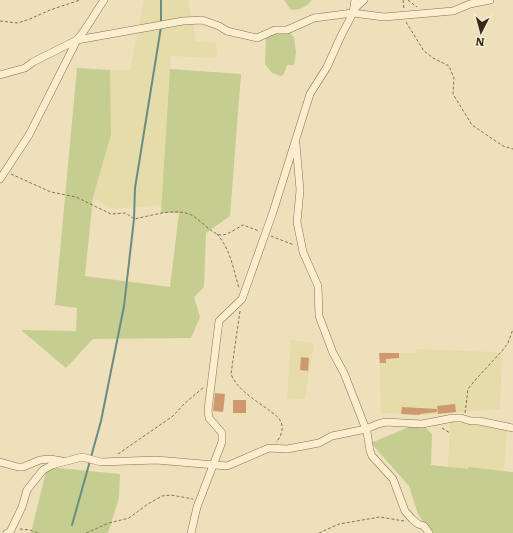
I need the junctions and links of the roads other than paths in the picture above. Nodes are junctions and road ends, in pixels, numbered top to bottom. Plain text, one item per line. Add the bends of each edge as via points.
1 (104, 0) edge
2 (355, 0) edge
3 (364, 0) edge
4 (490, 0) edge
5 (354, 11) junction
6 (77, 40) junction
7 (0, 75) edge
8 (296, 140) junction
9 (0, 179) edge
10 (513, 428) edge
11 (366, 430) junction
12 (64, 461) junction
13 (0, 462) edge
14 (213, 465) junction
15 (8, 532) edge
16 (191, 533) edge
17 (429, 533) edge

1 - 6 street
2 - 5 street
3 - 5 street
4 - 5 street via 470,4 454,11 384,17
5 - 6 street via 314,18 287,30 275,30 257,38 227,31 202,20 183,21
5 - 8 street via 327,67 310,94
6 - 7 street via 25,68
6 - 9 street via 29,135
8 - 11 street via 300,190 297,222 302,248 318,286 319,316
8 - 14 street via 242,299 219,321 208,410 209,418 222,433 222,442
10 - 11 street via 461,418 422,424 386,422
11 - 14 street via 332,436 319,443 300,447 269,448 227,466
11 - 17 street via 372,456 393,479 405,511
12 - 13 street via 40,460 23,467
12 - 14 street via 82,457 101,462 156,460
12 - 15 street via 43,470 27,490 22,507
14 - 16 street

